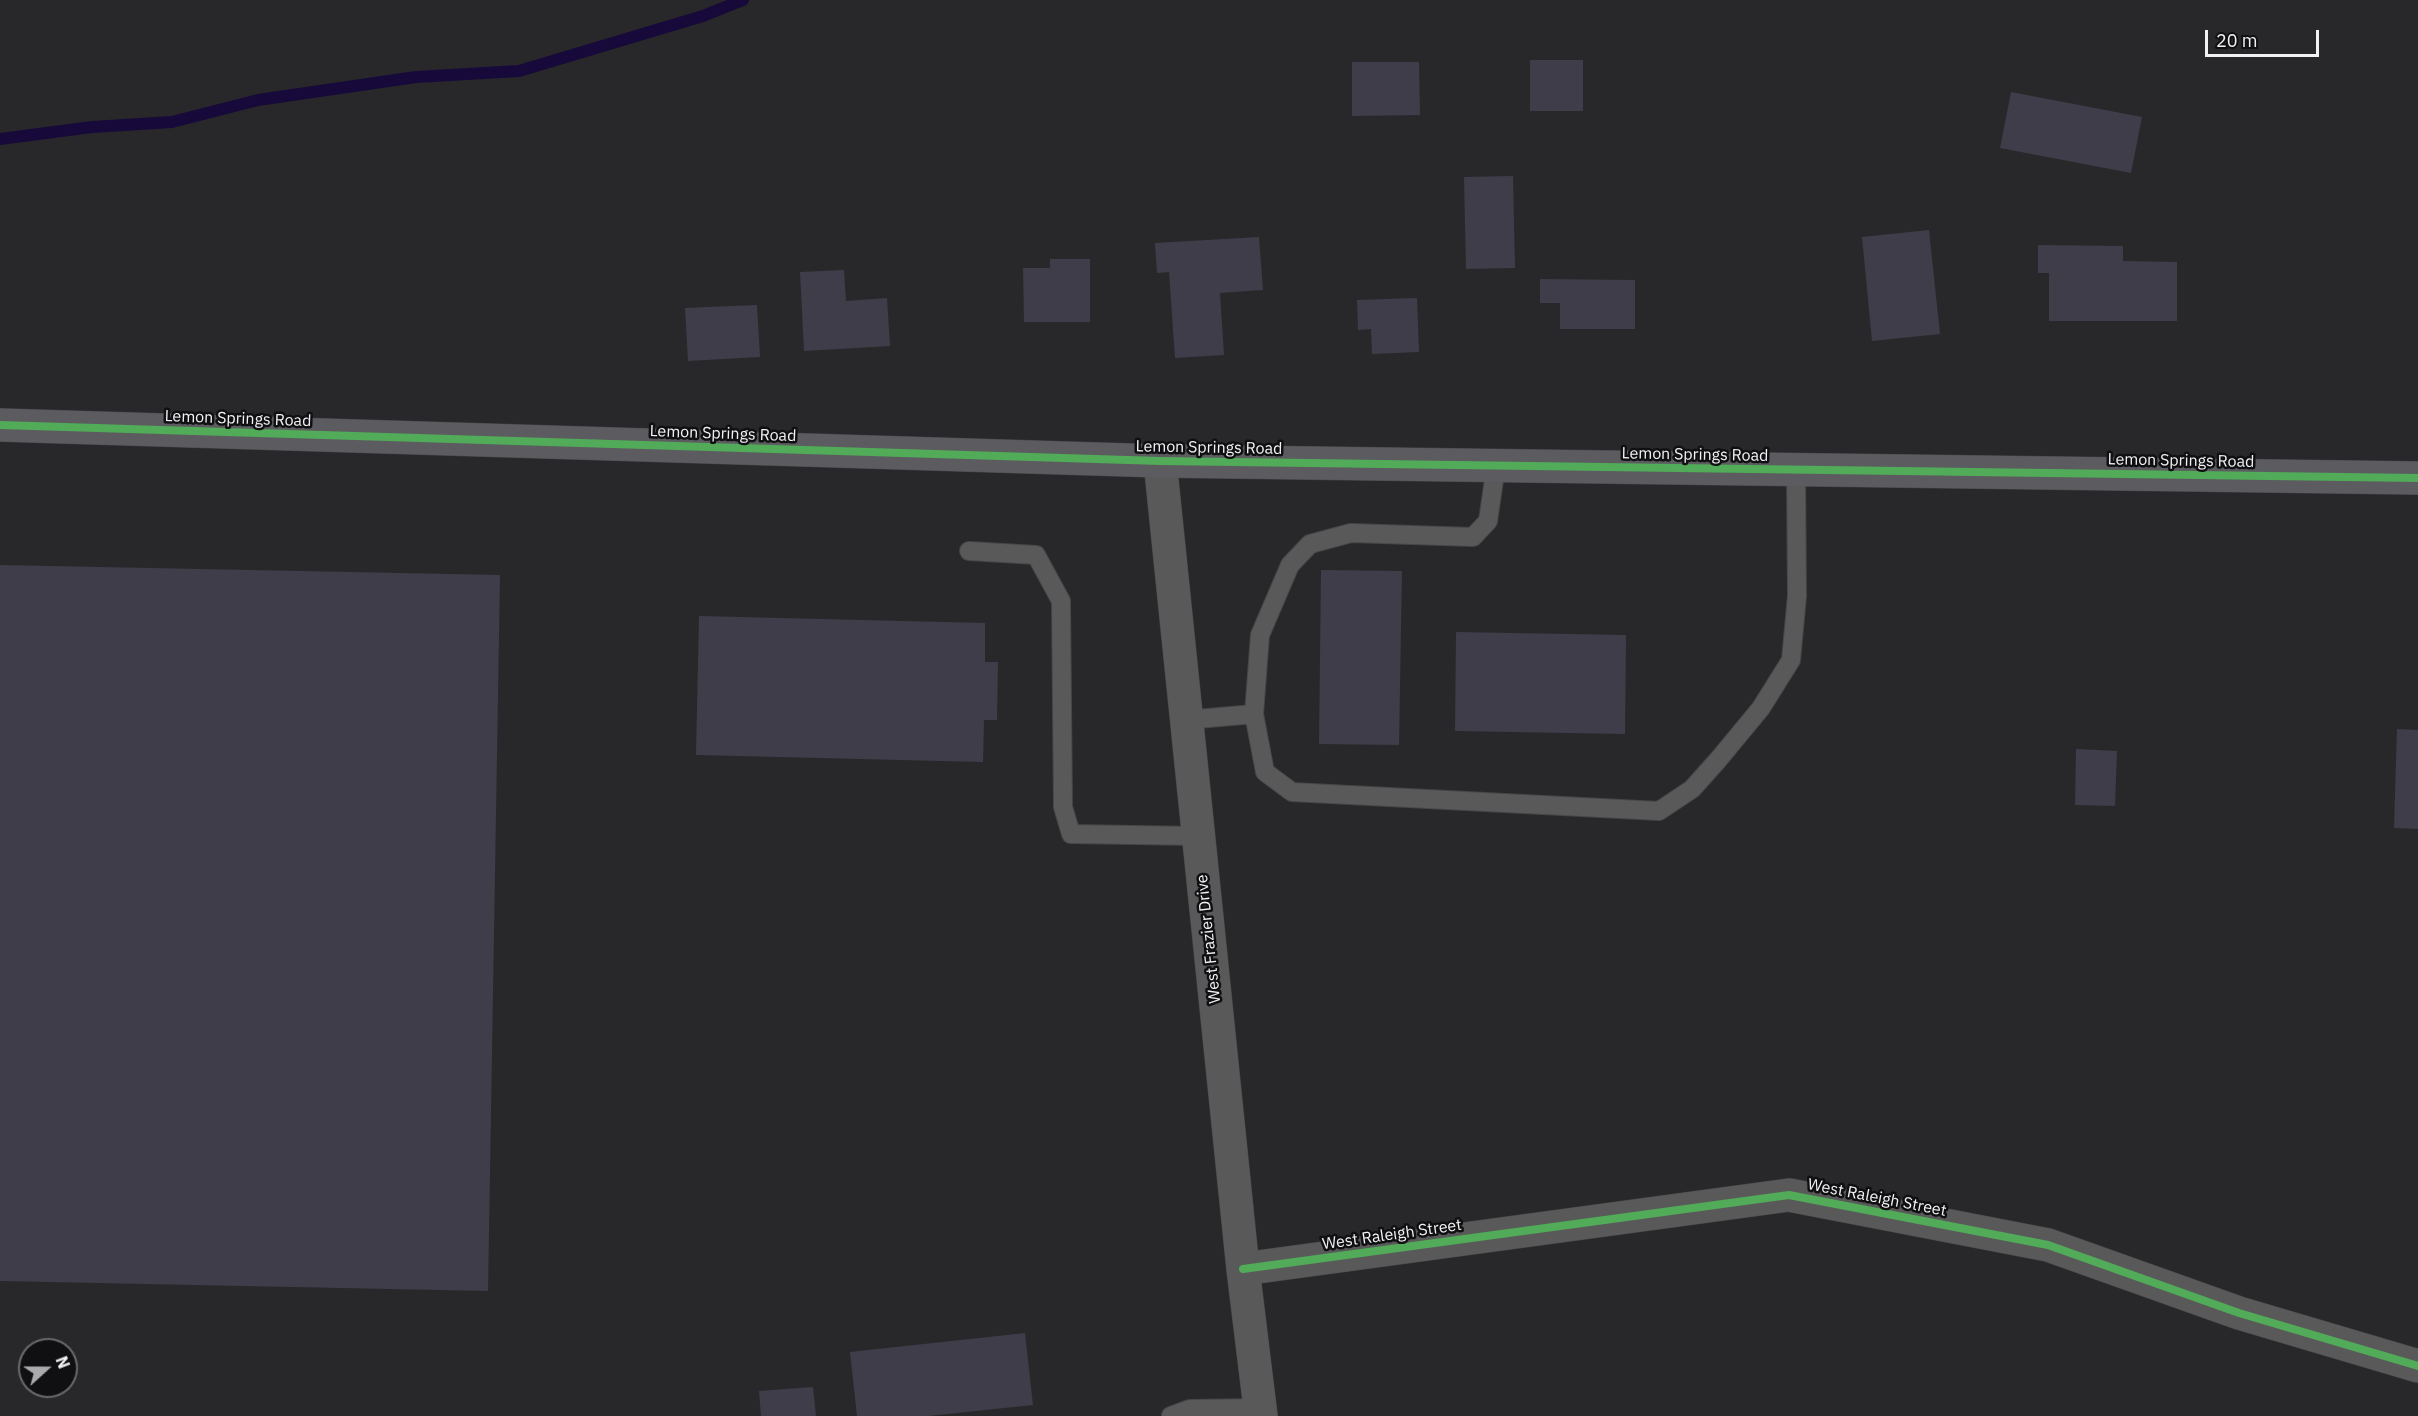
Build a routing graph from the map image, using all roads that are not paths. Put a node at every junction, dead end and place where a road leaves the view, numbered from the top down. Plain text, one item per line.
1 (0, 425) edge
2 (1160, 461) junction
3 (1496, 466) junction
4 (1796, 470) junction
5 (2418, 478) edge
6 (969, 551) dead end
7 (1254, 714) junction
8 (1186, 720) junction
9 (1198, 836) junction
10 (1243, 1269) junction
11 (2418, 1366) edge
12 (1260, 1412) edge
13 (1171, 1416) edge

1 - 2 street, Lemon Springs Road
2 - 3 street, Lemon Springs Road
2 - 8 street, West Frazier Drive
3 - 4 street, Lemon Springs Road
3 - 7 lane
4 - 5 street, Lemon Springs Road
4 - 7 lane
6 - 9 lane
7 - 8 lane
8 - 9 street, West Frazier Drive
9 - 10 street, West Frazier Drive
10 - 11 street, West Raleigh Street
10 - 12 street, West Frazier Drive
12 - 13 lane

